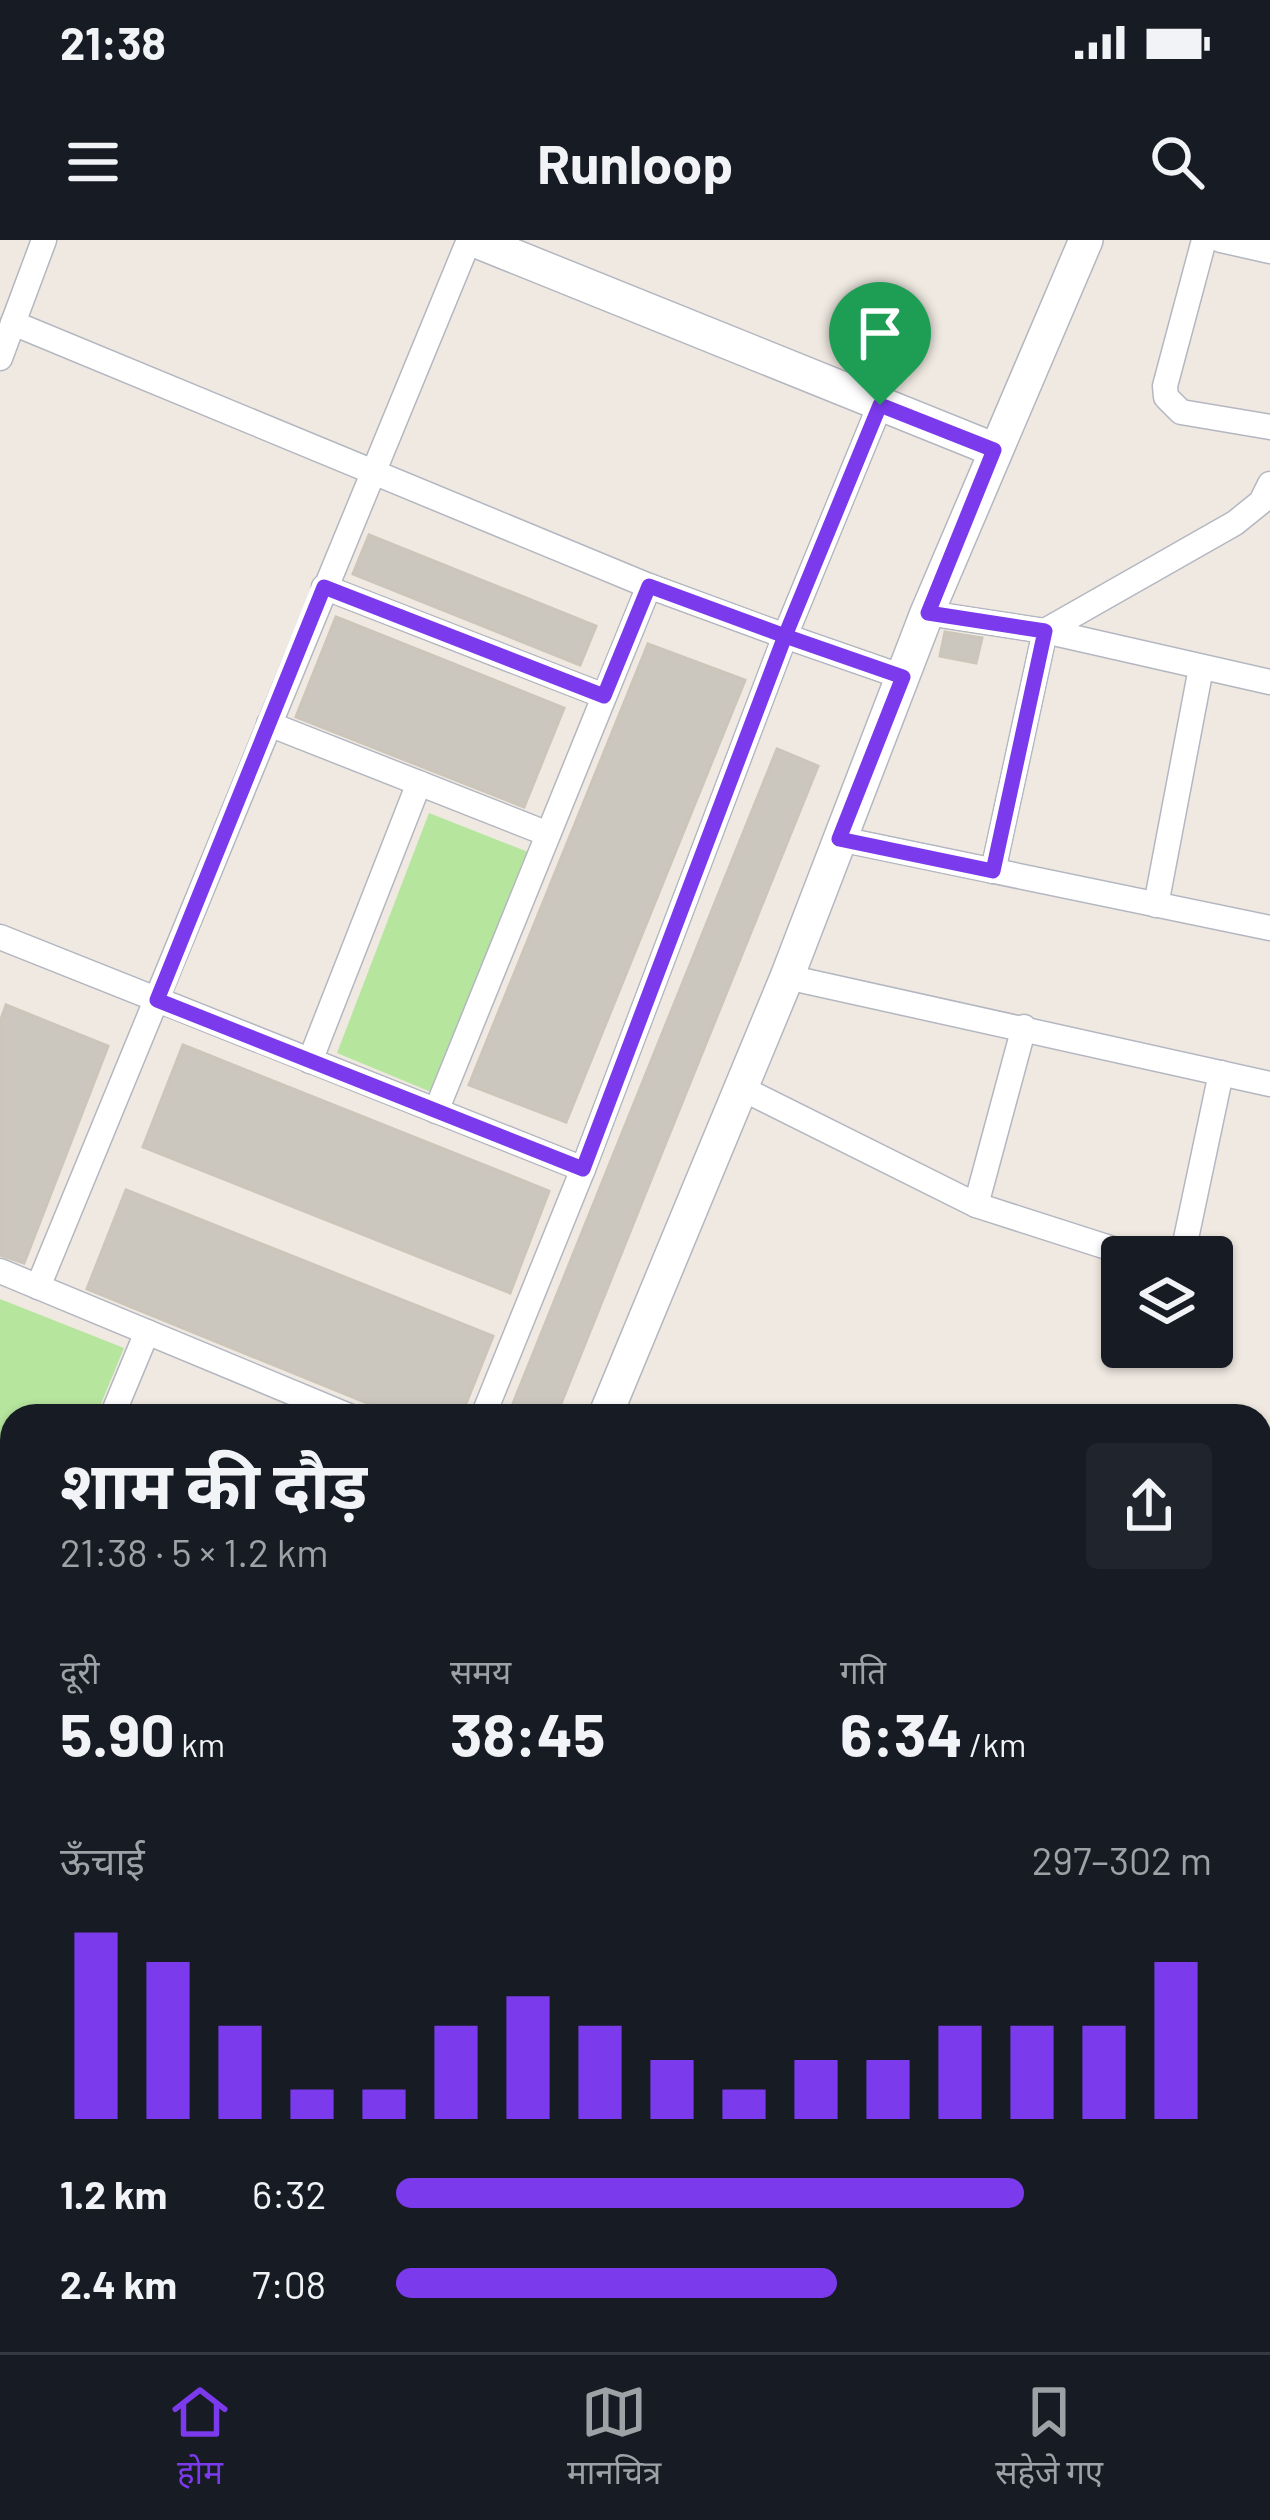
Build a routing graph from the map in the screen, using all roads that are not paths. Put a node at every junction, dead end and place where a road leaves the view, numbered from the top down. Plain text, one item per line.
1 (44, 240) edge
2 (471, 240) edge
3 (1086, 240) edge
4 (1204, 240) edge
5 (1221, 240) edge
6 (1270, 250) edge
7 (13, 323) junction
8 (0, 358) edge
9 (880, 405) junction
10 (1270, 427) edge
11 (994, 450) junction
12 (371, 471) junction
13 (1270, 484) edge
14 (1235, 524) junction
15 (1270, 530) edge
16 (649, 586) junction
17 (324, 587) junction
18 (928, 613) junction
19 (1045, 631) junction
20 (785, 636) junction
21 (1201, 668) junction
22 (903, 677) junction
23 (1270, 682) edge
24 (604, 696) junction
25 (269, 724) junction
26 (419, 783) junction
27 (548, 834) junction
28 (839, 839) junction
29 (993, 871) junction
30 (1156, 905) junction
31 (1270, 928) edge
32 (3, 946) edge
33 (787, 977) junction
34 (157, 1000) junction
35 (1024, 1027) junction
36 (310, 1060) junction
37 (1221, 1073) junction
38 (1270, 1084) edge
39 (741, 1088) junction
40 (436, 1111) junction
41 (583, 1169) junction
42 (976, 1205) junction
43 (1187, 1236) edge
44 (1101, 1245) edge
45 (0, 1271) edge
46 (38, 1287) junction
47 (147, 1332) junction
48 (117, 1404) edge
49 (303, 1404) edge
50 (488, 1404) edge
51 (610, 1404) edge

1 - 7 street
2 - 9 street
2 - 12 street
3 - 11 street
4 - 10 street
5 - 6 street
7 - 8 street
7 - 12 street
9 - 11 street
9 - 20 street
11 - 18 street
12 - 16 street
12 - 17 street
13 - 14 street
14 - 15 street
14 - 19 street
16 - 20 street
16 - 24 street
17 - 24 street
17 - 25 street
18 - 19 street
18 - 22 street
19 - 21 street
19 - 29 street
20 - 22 street
20 - 41 street
21 - 23 street
21 - 30 street
22 - 28 street
24 - 27 street
25 - 26 street
25 - 34 street
26 - 27 street
26 - 36 street
27 - 40 street
28 - 29 street
28 - 33 street
29 - 30 street
30 - 31 street
32 - 34 street
33 - 35 street
33 - 39 street
34 - 36 street
34 - 46 street
35 - 37 street
35 - 42 street
36 - 40 street
37 - 38 street
37 - 43 street
39 - 42 street
39 - 51 street
40 - 41 street
41 - 50 street
42 - 44 street
45 - 46 street
46 - 47 street
47 - 48 street
47 - 49 street

